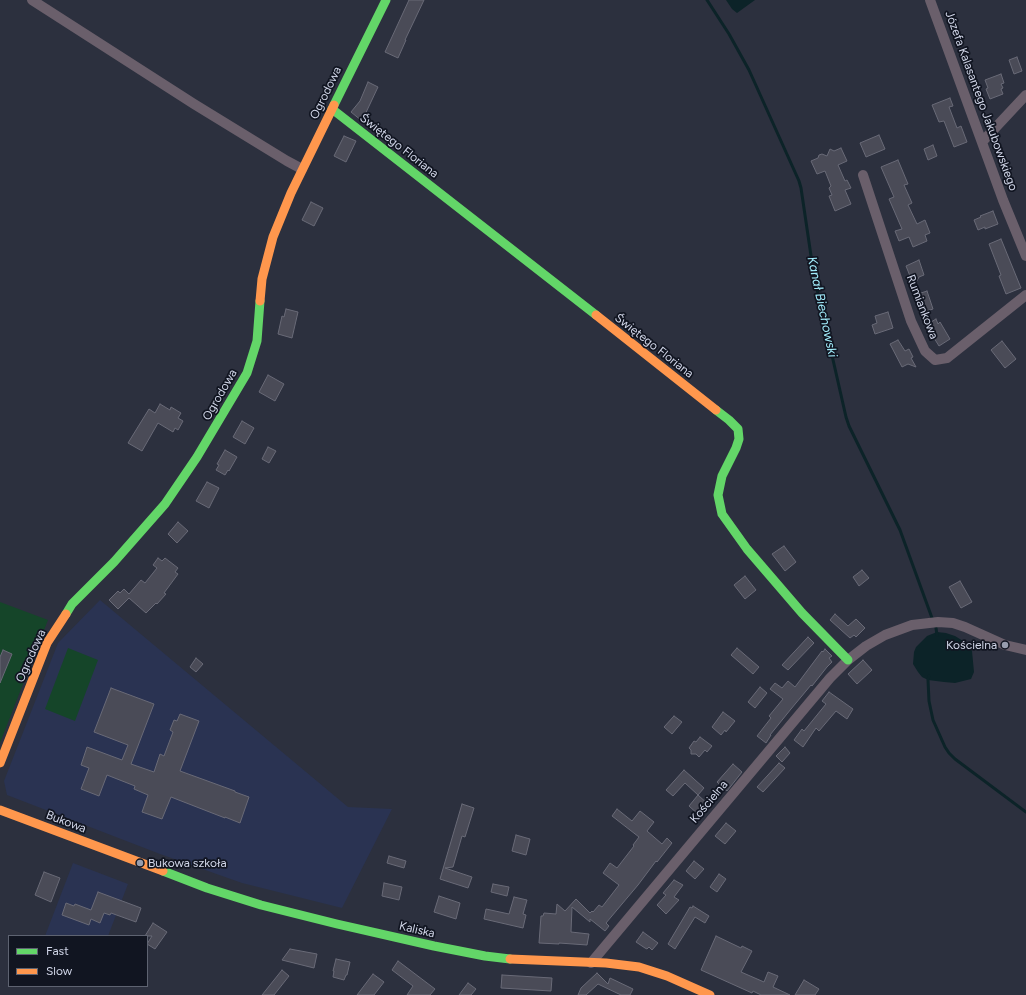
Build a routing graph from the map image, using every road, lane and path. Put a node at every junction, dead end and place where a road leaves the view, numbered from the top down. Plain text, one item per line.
1 (32, 0) edge
2 (386, 0) edge
3 (930, 0) edge
4 (1026, 95) edge
5 (332, 109) junction
6 (982, 142) junction
7 (302, 169) junction
8 (863, 175) dead end
9 (1026, 256) edge
10 (1026, 295) edge
11 (1026, 650) edge
12 (848, 660) junction
13 (0, 763) edge
14 (0, 810) edge
15 (122, 857) joint
16 (591, 963) junction
17 (710, 995) edge

1 - 7 street
2 - 5 street, Ogrodowa
3 - 6 street, Józefa Kalasantego Jakubowskiego
4 - 6 street
5 - 7 street, Ogrodowa
5 - 12 street, Świętego Floriana
6 - 9 street, Józefa Kalasantego Jakubowskiego
7 - 13 street, Ogrodowa
8 - 10 street, Rumiankowa
11 - 12 street, Kościelna
12 - 16 street, Kościelna
14 - 15 street, Bukowa
15 - 16 street, Kaliska
16 - 17 street, Kaliska

